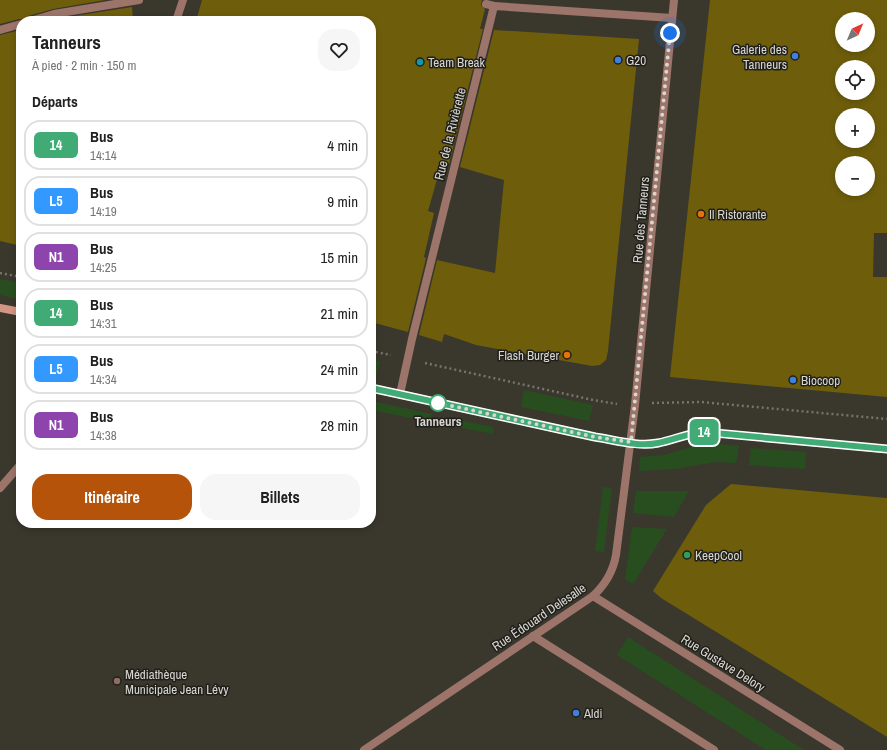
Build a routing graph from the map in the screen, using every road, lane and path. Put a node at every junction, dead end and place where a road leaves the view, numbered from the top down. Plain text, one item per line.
1 (139, 0) edge
2 (183, 0) edge
3 (674, 0) edge
4 (486, 4) dead end
5 (494, 6) junction
6 (47, 16) edge
7 (178, 16) edge
8 (672, 18) junction
9 (16, 25) edge
10 (0, 30) edge
11 (0, 273) edge
12 (16, 276) edge
13 (0, 308) edge
14 (16, 311) edge
15 (376, 352) edge
16 (408, 359) junction
17 (376, 389) edge
18 (400, 394) junction
19 (635, 405) junction
20 (887, 419) edge
21 (631, 442) junction
22 (887, 449) edge
23 (16, 470) edge
24 (0, 488) edge
25 (593, 596) junction
26 (533, 636) junction
27 (364, 750) edge
28 (714, 750) edge
29 (840, 750) edge

1 - 6 street
2 - 7 street
3 - 8 street, Rue des Tanneurs
4 - 5 street
5 - 8 street
5 - 16 street, Rue de la Rivièrette
8 - 19 street, Rue des Tanneurs
9 - 10 street
11 - 12 path
13 - 14 street
15 - 16 path
16 - 18 street, Rue de la Rivièrette
16 - 19 path
17 - 18 street
18 - 21 street
19 - 20 path
19 - 21 street, Rue des Tanneurs
21 - 22 street
21 - 25 street, Rue Édouard Delesalle
23 - 24 street
25 - 26 street, Rue Édouard Delesalle
25 - 29 street, Rue Gustave Delory
26 - 27 street, Rue Édouard Delesalle
26 - 28 street

